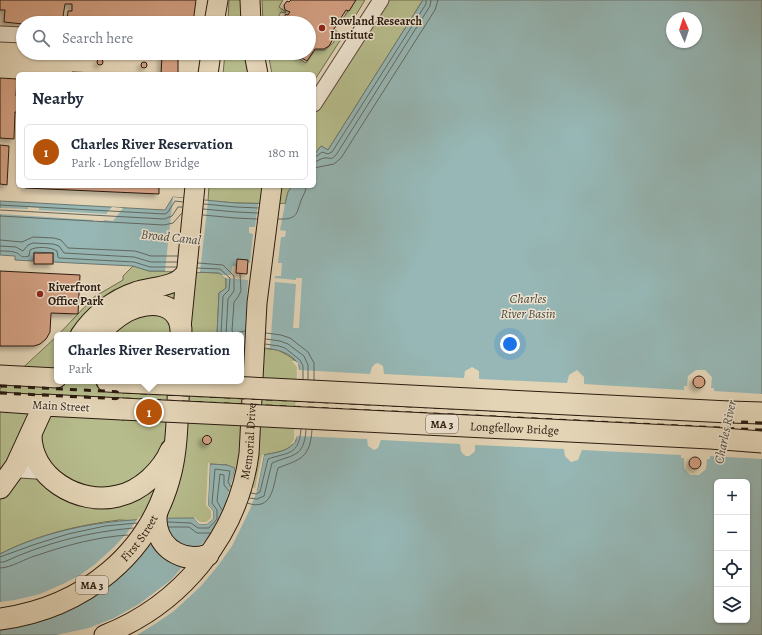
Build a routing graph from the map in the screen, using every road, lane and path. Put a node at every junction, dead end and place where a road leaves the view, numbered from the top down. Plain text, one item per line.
1 (209, 0) edge
2 (218, 0) edge
3 (250, 0) edge
4 (381, 0) edge
5 (208, 16) edge
6 (215, 16) edge
7 (251, 16) edge
8 (0, 34) edge
9 (16, 35) edge
10 (255, 60) edge
11 (258, 72) edge
12 (316, 101) edge
13 (272, 188) edge
14 (194, 193) edge
15 (186, 272) junction
16 (82, 332) edge
17 (101, 332) edge
18 (181, 332) edge
19 (54, 370) edge
20 (0, 375) edge
21 (32, 376) junction
22 (54, 378) edge
23 (166, 384) edge
24 (179, 384) edge
25 (0, 402) edge
26 (44, 405) junction
27 (122, 409) joint
28 (762, 413) edge
29 (31, 434) junction
30 (176, 434) junction
31 (762, 442) edge
32 (50, 478) junction
33 (4, 479) edge
34 (157, 512) junction
35 (208, 555) junction
36 (0, 619) edge
37 (104, 635) edge

1 - 5 street
2 - 6 main road
3 - 7 main road
4 - 12 street
8 - 9 street
10 - 11 main road
13 - 35 main road, Memorial Drive
14 - 15 main road
15 - 16 main road
15 - 18 main road
17 - 18 highway
19 - 21 main road
20 - 21 main road
21 - 22 main road
23 - 28 highway, MA 3, bridge
24 - 30 highway, First Street / MA 3
25 - 26 main road, Main Street
26 - 27 highway, Main Street / MA 3
26 - 29 highway
27 - 31 highway, Longfellow Bridge / MA 3, bridge
29 - 32 highway
29 - 33 highway
30 - 32 highway
30 - 34 highway, First Street / MA 3
32 - 33 highway
34 - 35 highway
34 - 36 highway, First Street / MA 3
35 - 37 main road, Memorial Drive

